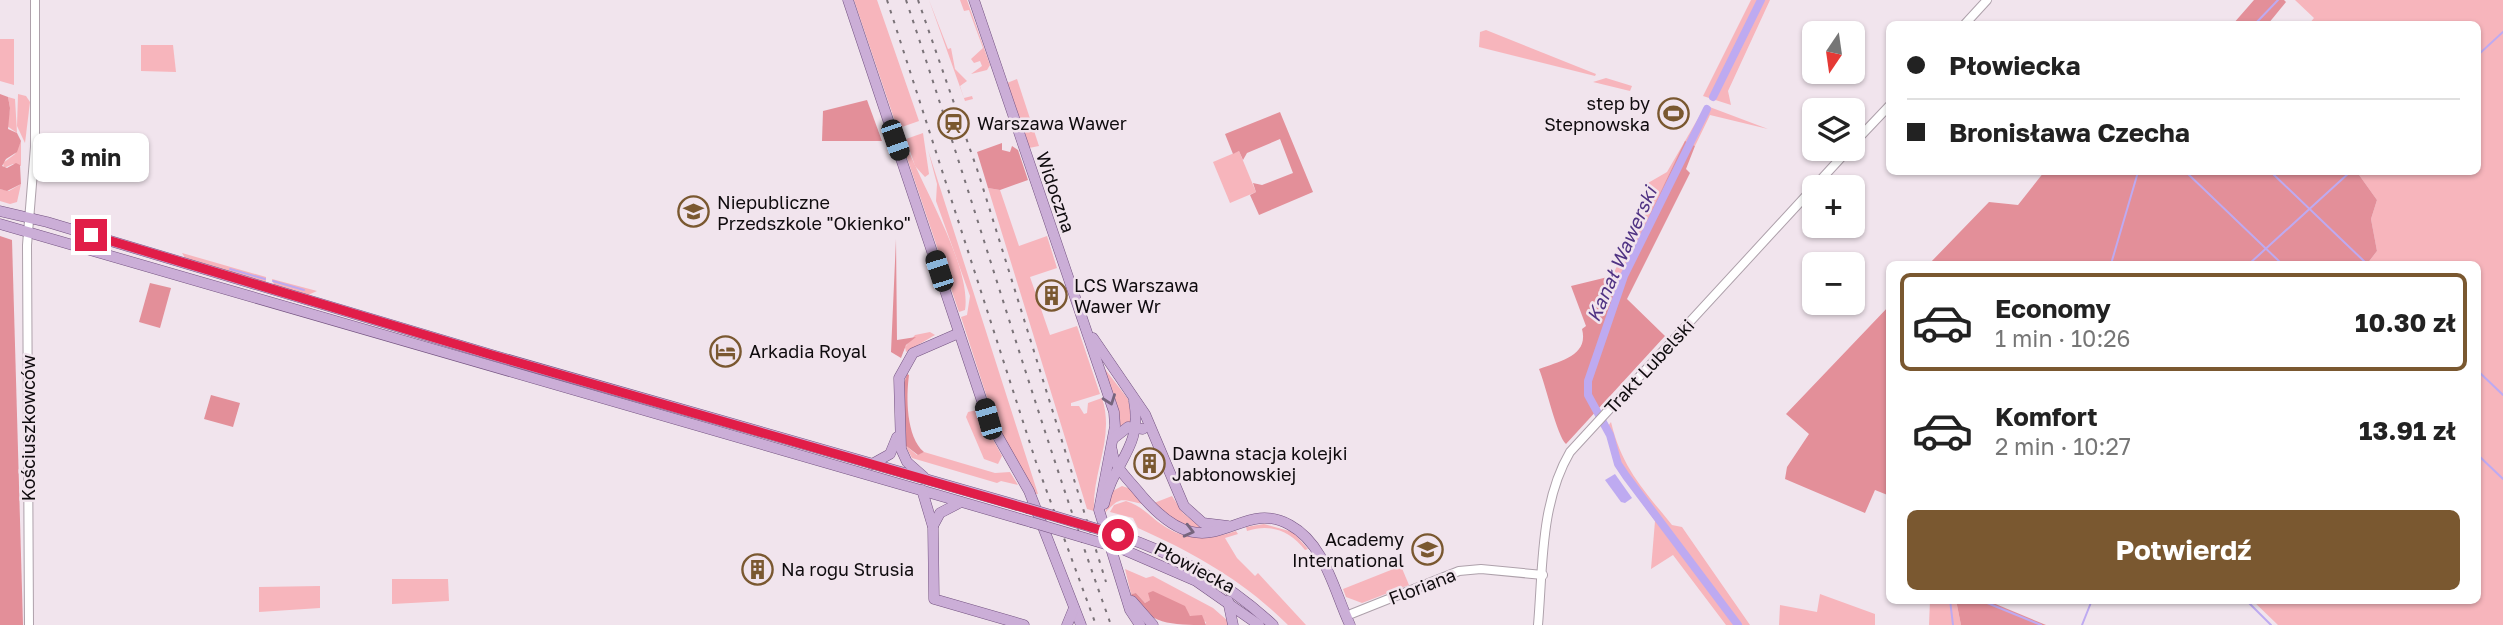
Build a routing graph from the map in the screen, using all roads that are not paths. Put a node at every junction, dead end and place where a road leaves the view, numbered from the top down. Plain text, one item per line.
1 (35, 0) edge
2 (848, 0) edge
3 (974, 0) edge
4 (1987, 0) edge
5 (1968, 21) edge
6 (1886, 109) edge
7 (1865, 131) edge
8 (1838, 161) edge
9 (0, 211) edge
10 (30, 218) junction
11 (0, 224) edge
12 (28, 232) junction
13 (1081, 315) junction
14 (958, 332) junction
15 (1133, 396) junction
16 (1137, 427) junction
17 (899, 430) junction
18 (1112, 443) junction
19 (1158, 448) junction
20 (872, 464) junction
21 (1119, 468) junction
22 (928, 480) junction
23 (1132, 484) junction
24 (922, 490) junction
25 (1108, 491) junction
26 (961, 502) junction
27 (1102, 522) junction
28 (1236, 526) junction
29 (933, 527) junction
30 (1543, 575) junction
31 (1126, 592) junction
32 (1228, 600) junction
33 (1074, 607) junction
34 (1348, 620) edge
35 (29, 625) edge
36 (1024, 625) edge
37 (1067, 625) edge
38 (1081, 625) edge
39 (1140, 625) edge
40 (1153, 625) edge
41 (1233, 625) edge
42 (1259, 625) edge
43 (1273, 625) edge
44 (1538, 625) edge

1 - 10 street, Kościuszkowców
2 - 14 main road
3 - 13 main road, Widoczna
4 - 5 street
6 - 7 street
8 - 30 street, Trakt Lubelski
9 - 10 main road, Płowiecka
10 - 12 street, Kościuszkowców
10 - 20 main road, Płowiecka
11 - 12 main road, Płowiecka
12 - 24 main road, Płowiecka
12 - 35 street, Kościuszkowców
13 - 15 main road, Widoczna
13 -> 18 main road, Widoczna
14 - 17 main road
14 - 33 main road
15 - 16 main road, Widoczna
15 - 19 main road, Widoczna
16 - 18 main road
16 - 19 main road
16 - 21 main road
17 - 20 main road
17 - 22 main road
18 - 21 main road, Widoczna
18 - 27 main road, Widoczna
19 - 28 main road, Widoczna
20 - 22 main road, Płowiecka
21 - 23 main road, Widoczna
21 - 25 main road
22 - 43 main road, Płowiecka, bridge
23 - 25 main road
23 -> 28 main road, Widoczna
24 - 26 main road, Płowiecka
24 - 29 main road
25 - 27 main road
26 - 29 main road
26 - 32 main road, Płowiecka, bridge
27 - 31 main road
28 - 34 main road, Widoczna
29 - 36 main road
30 - 34 street, Floriana
30 - 44 street, Trakt Lubelski
31 - 39 main road
31 - 40 main road
32 - 41 main road
32 - 42 main road, Płowiecka
33 - 37 main road
33 - 38 main road

